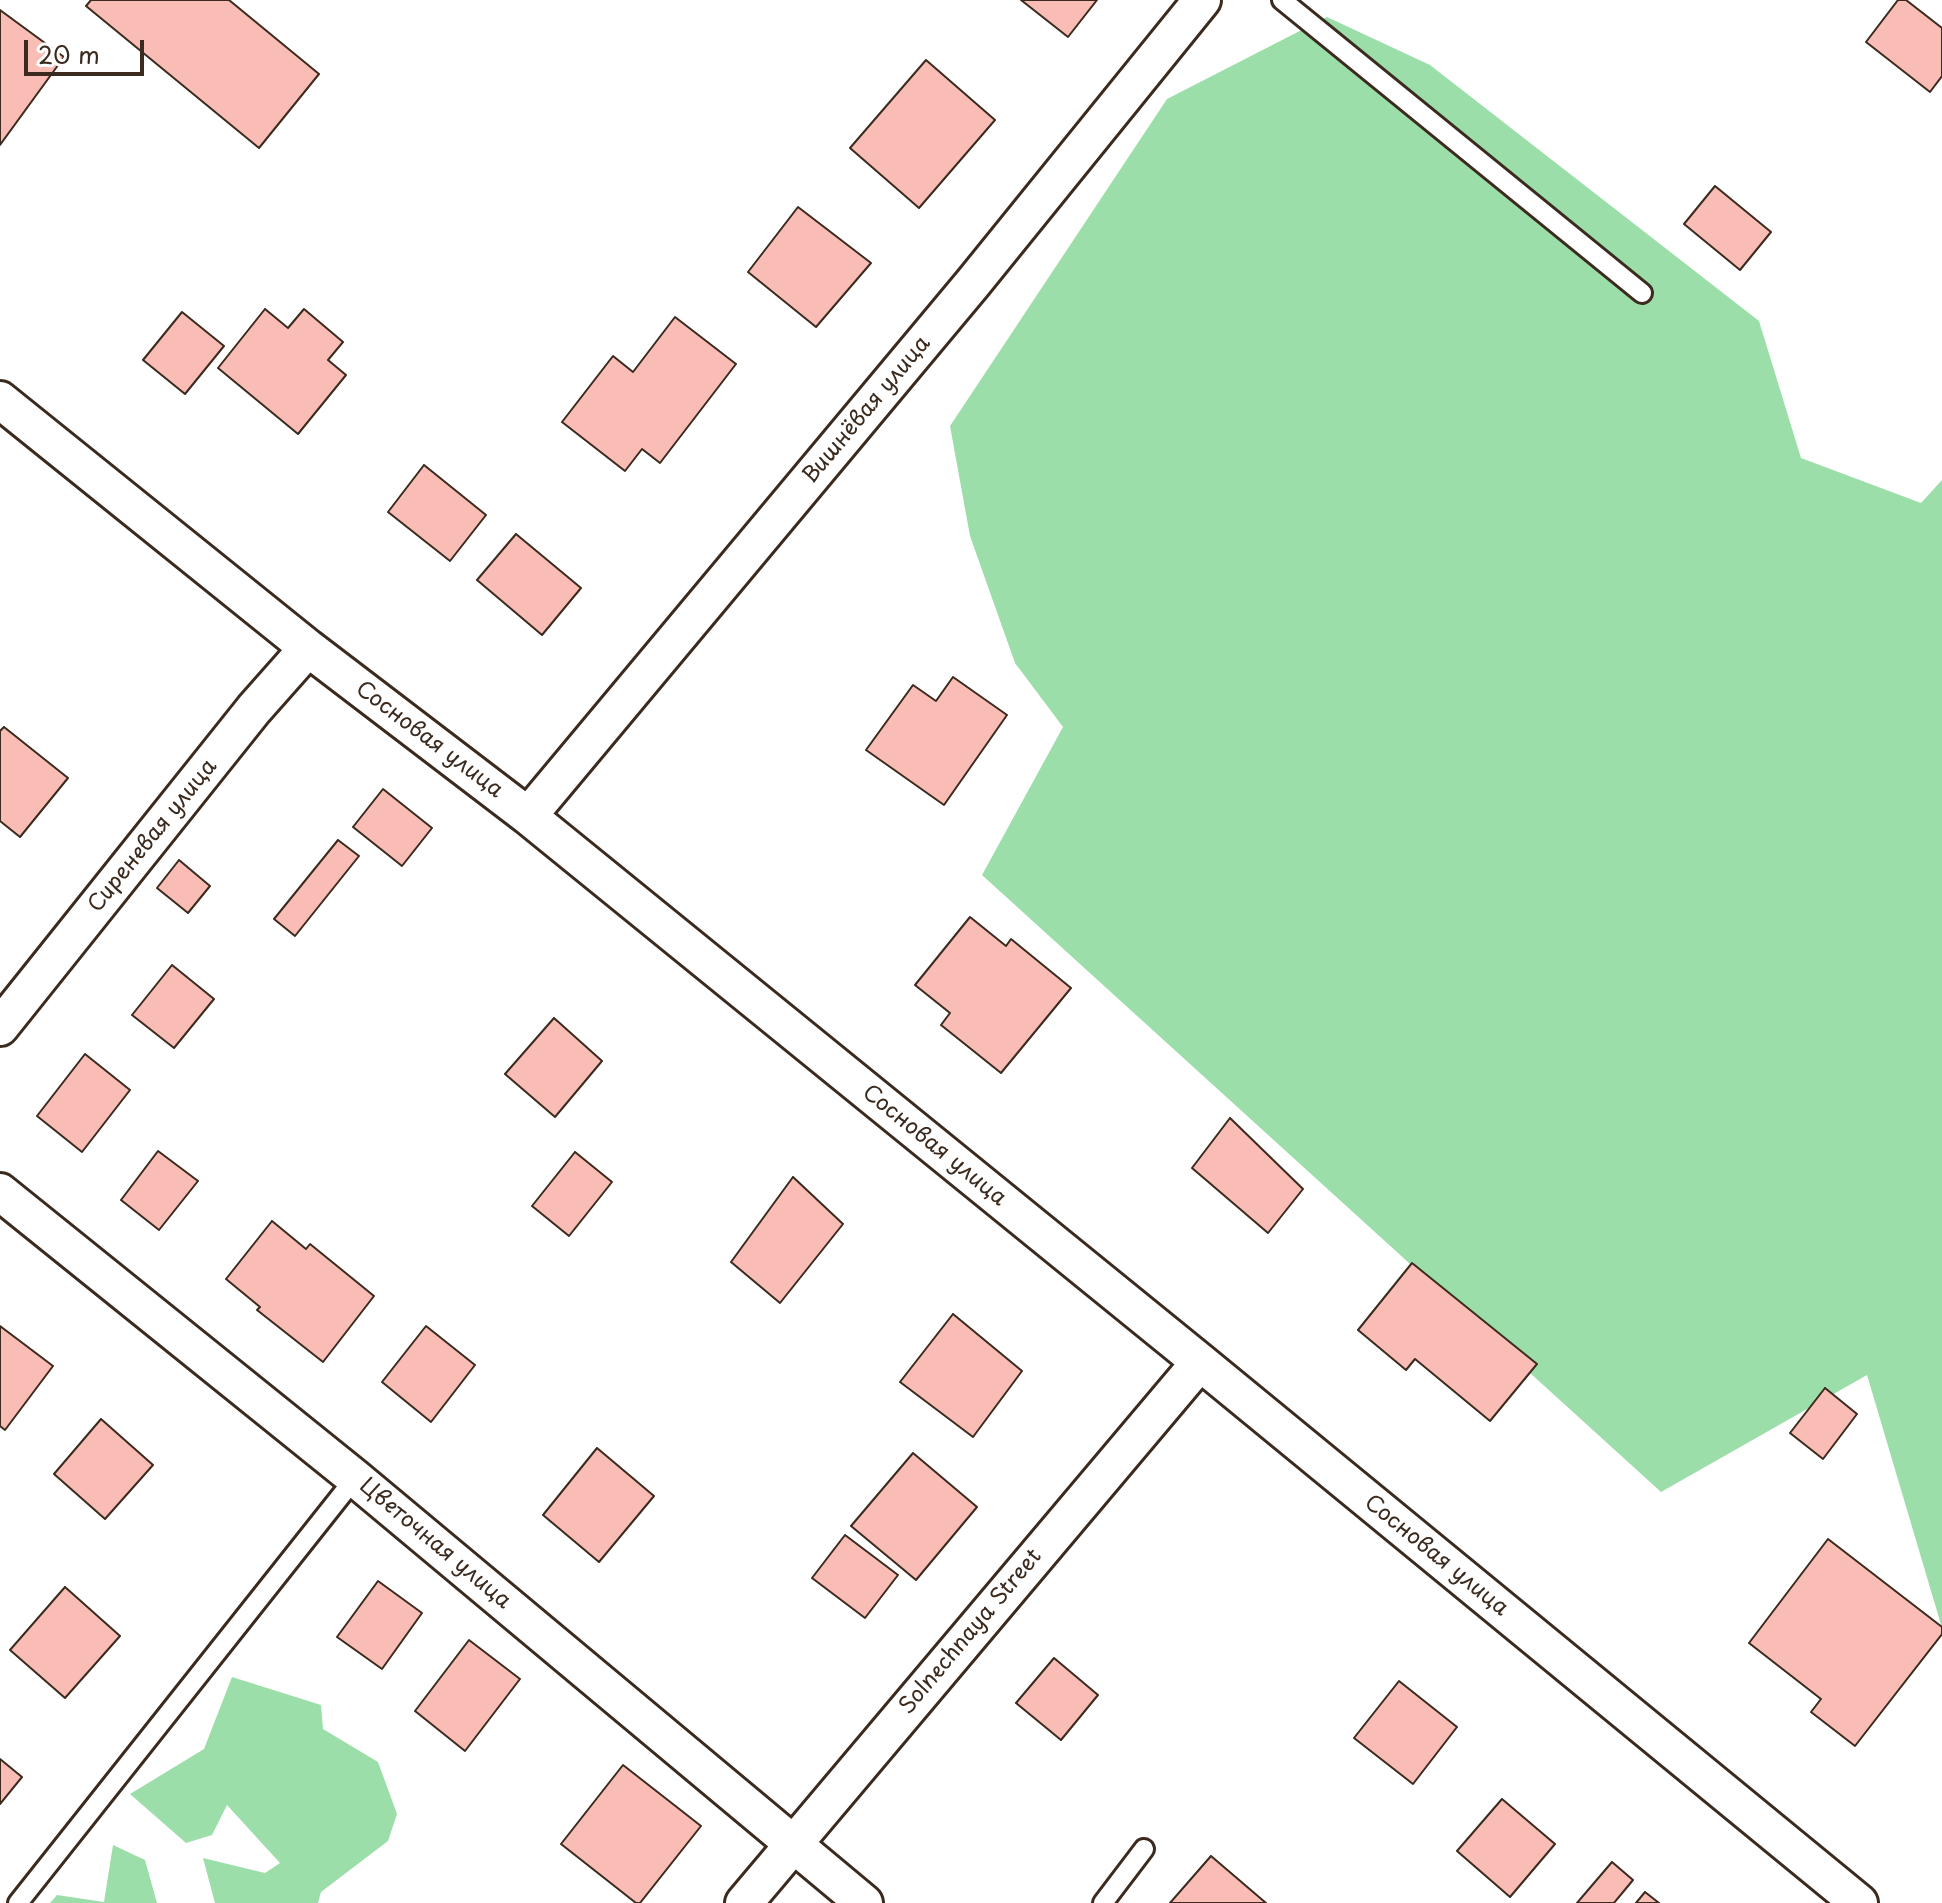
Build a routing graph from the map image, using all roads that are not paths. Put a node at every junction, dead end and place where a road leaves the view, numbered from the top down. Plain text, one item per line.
1 (1202, 0) edge
2 (1282, 0) edge
3 (1642, 293) dead end
4 (0, 400) edge
5 (308, 648) junction
6 (528, 816) junction
7 (0, 1027) edge
8 (0, 1192) edge
9 (1200, 1362) junction
10 (355, 1478) junction
11 (793, 1843) junction
12 (1144, 1849) dead end
13 (18, 1903) edge
14 (744, 1903) edge
15 (864, 1903) edge
16 (1103, 1903) edge
17 (1859, 1903) edge

1 - 6 street, Вишнёвая улица
2 - 3 lane
4 - 5 street, Сосновая улица
5 - 6 street, Сосновая улица
5 - 7 street, Сиреневая улица
6 - 9 street, Сосновая улица
8 - 10 street, Цветочная улица
9 - 11 street, Solnechnaya Street
9 - 17 street, Сосновая улица
10 - 11 street, Цветочная улица
10 - 13 lane
11 - 14 street, Solnechnaya Street
11 - 15 street, Цветочная улица
12 - 16 lane

